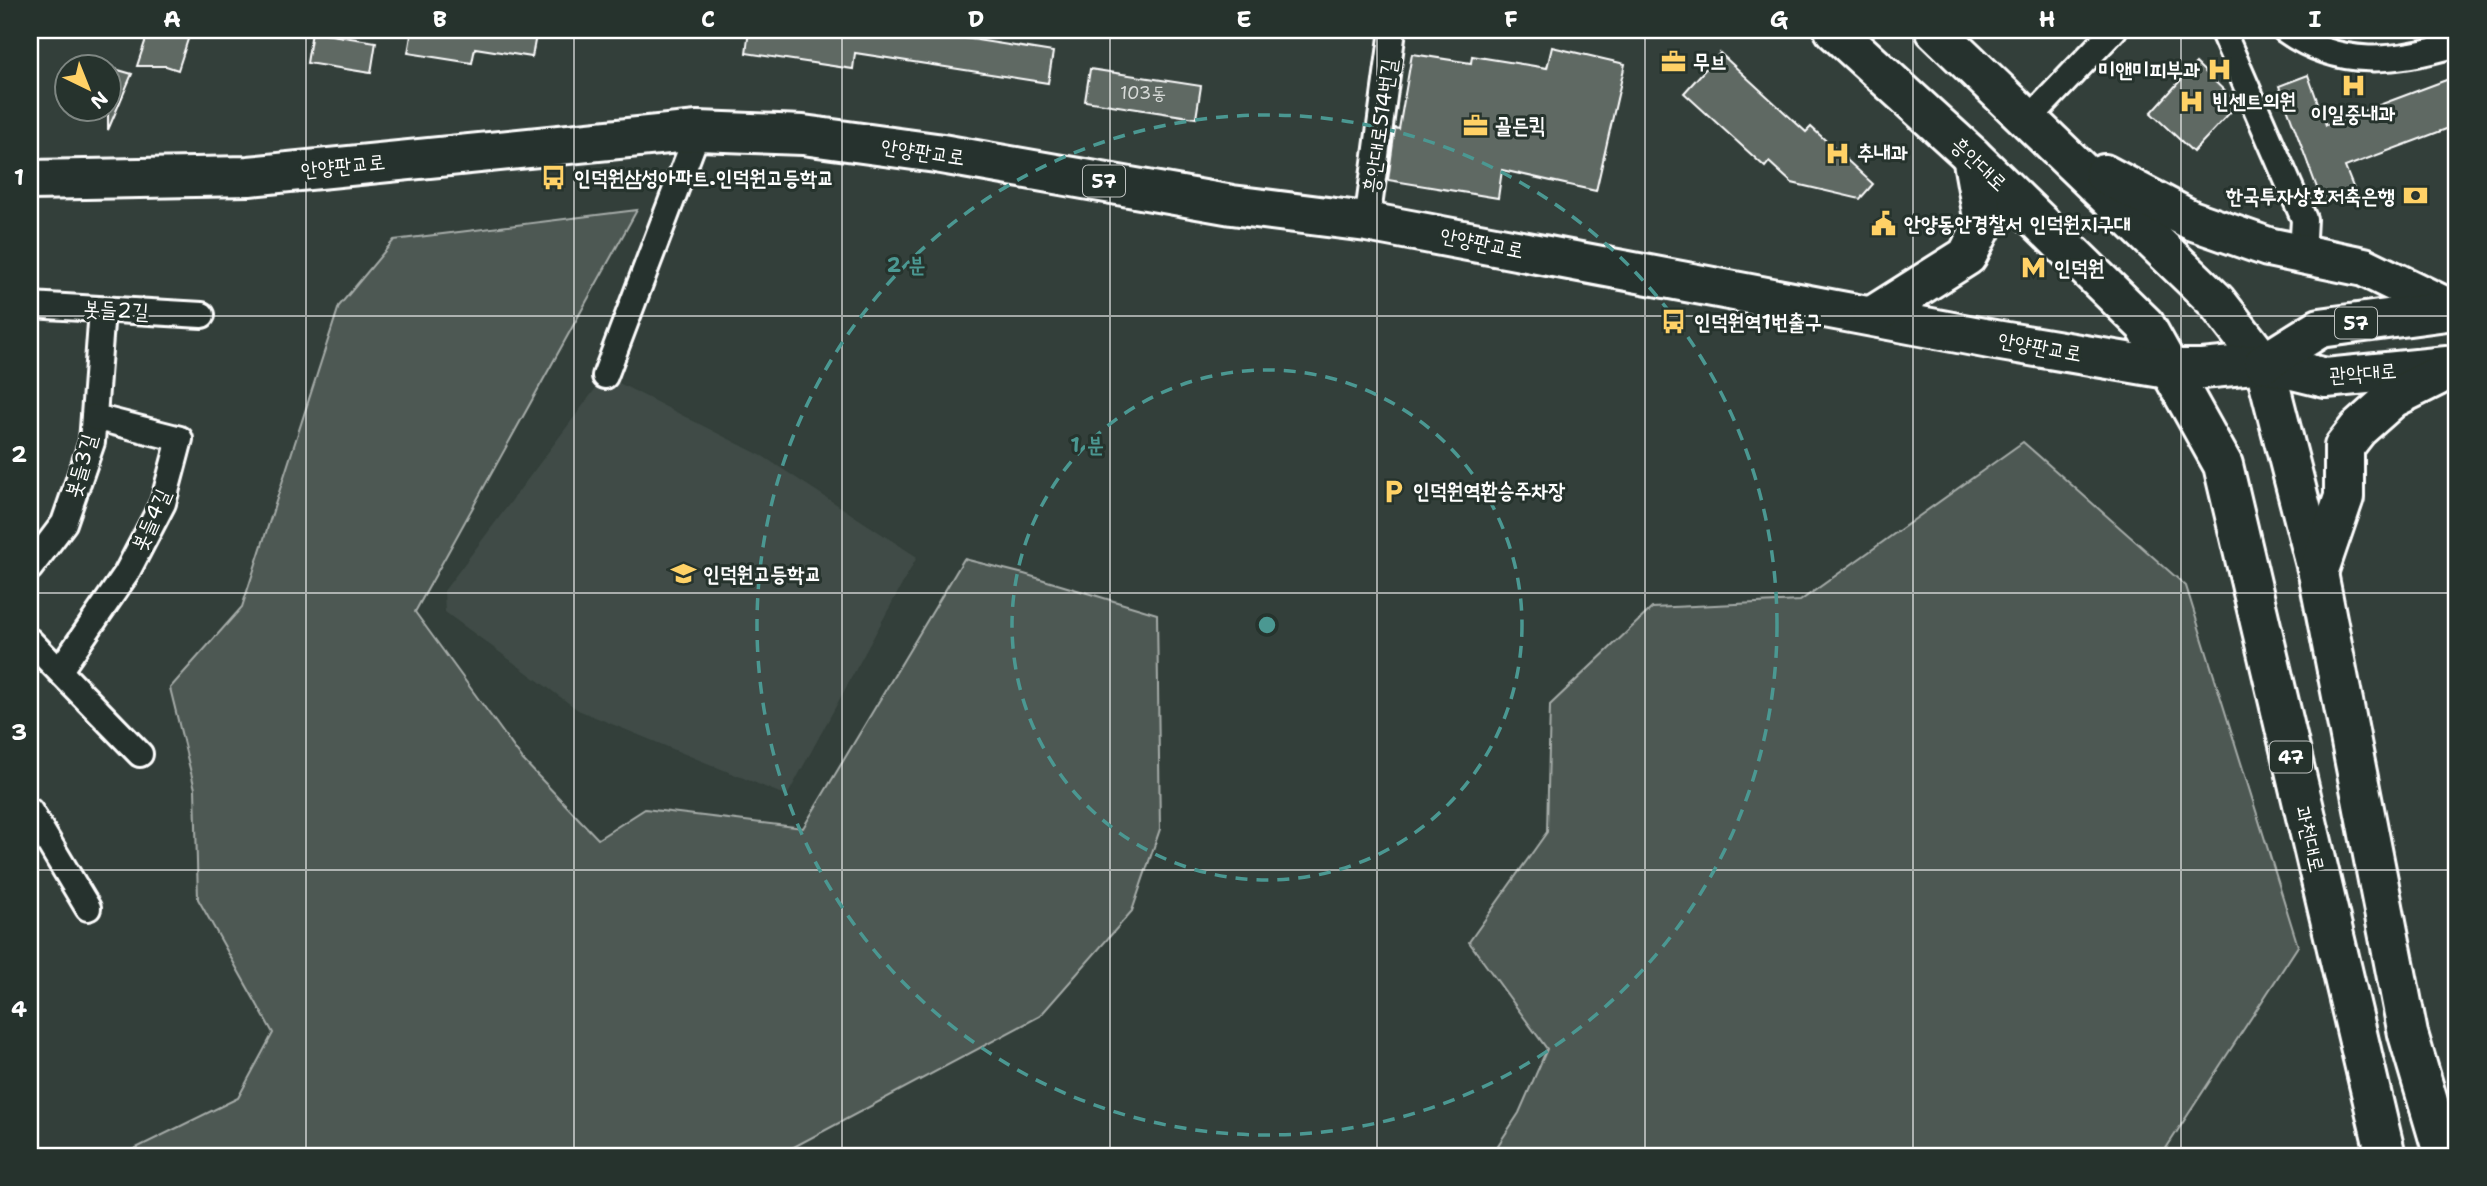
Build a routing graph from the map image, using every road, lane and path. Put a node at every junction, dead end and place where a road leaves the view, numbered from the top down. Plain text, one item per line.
1 (1393, 30) edge
2 (1834, 30) edge
3 (1936, 30) edge
4 (2114, 30) edge
5 (2221, 30) edge
6 (2286, 30) edge
7 (2457, 44) edge
8 (2029, 119) junction
9 (698, 131) junction
10 (2064, 152) junction
11 (1972, 156) junction
12 (30, 180) edge
13 (1367, 222) junction
14 (2302, 254) junction
15 (30, 306) edge
16 (102, 310) junction
17 (2455, 310) edge
18 (202, 315) dead end
19 (1872, 316) junction
20 (2264, 363) junction
21 (2457, 366) edge
22 (2168, 369) junction
23 (605, 376) dead end
24 (94, 417) junction
25 (30, 568) edge
26 (2318, 573) junction
27 (40, 658) edge
28 (140, 754) dead end
29 (30, 811) edge
30 (88, 908) dead end
31 (2386, 1156) edge
32 (2444, 1156) edge

1 - 13 street, 흥안대로514번길
2 - 11 main road, 흥안대로 / 47
3 - 8 main road
4 - 8 street
5 - 14 street
6 - 7 street
8 - 10 main road
9 - 12 main road, 안양판교로 / 57
9 - 13 main road, 안양판교로 / 57
9 - 23 street
10 - 14 main road
10 - 20 main road
11 - 19 main road
11 - 22 main road, 흥안대로 / 47
13 - 19 main road, 안양판교로 / 57
14 - 17 main road
15 - 16 street, 봇들2길
16 - 18 street, 봇들2길
16 - 24 street, 봇들3길
17 - 20 main road, 57
19 - 22 main road, 안양판교로 / 57
20 - 21 main road, 관악대로 / 57
20 - 22 main road, 안양판교로 / 57
20 - 26 main road
21 - 26 main road
22 - 31 main road, 과천대로 / 47
24 - 25 street, 봇들3길
24 - 27 street, 봇들4길
26 - 32 main road
27 - 28 street, 봇들4길
29 - 30 street

